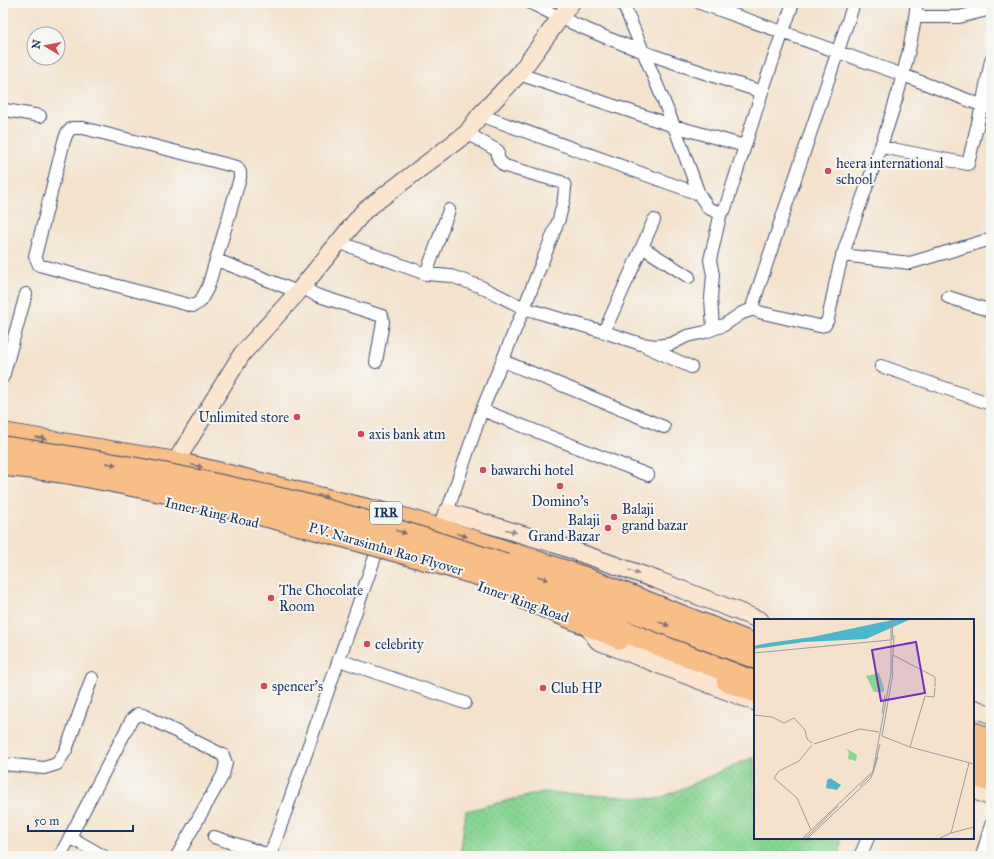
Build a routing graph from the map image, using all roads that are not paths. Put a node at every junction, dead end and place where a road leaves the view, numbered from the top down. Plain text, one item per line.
1 (532, 3) edge
2 (571, 3) edge
3 (623, 3) edge
4 (700, 3) edge
5 (794, 3) edge
6 (854, 3) edge
7 (918, 3) edge
8 (991, 9) edge
9 (916, 17) junction
10 (560, 18) junction
11 (784, 33) junction
12 (838, 52) junction
13 (644, 53) junction
14 (991, 60) edge
15 (519, 74) junction
16 (903, 75) junction
17 (762, 92) junction
18 (986, 107) edge
19 (3, 112) edge
20 (480, 115) junction
21 (40, 116) dead end
22 (674, 126) junction
23 (467, 133) junction
24 (745, 146) junction
25 (882, 147) junction
26 (699, 194) junction
27 (449, 210) dead end
28 (721, 212) junction
29 (654, 220) dead end
30 (991, 239) edge
31 (338, 242) junction
32 (642, 247) junction
33 (842, 255) junction
34 (216, 260) junction
35 (426, 274) junction
36 (688, 277) dead end
37 (300, 290) junction
38 (26, 294) dead end
39 (948, 297) dead end
40 (524, 308) junction
41 (754, 309) junction
42 (991, 311) edge
43 (713, 329) junction
44 (604, 332) junction
45 (641, 344) junction
46 (503, 361) junction
47 (376, 362) dead end
48 (881, 366) dead end
49 (691, 367) dead end
50 (3, 377) edge
51 (991, 404) edge
52 (482, 410) junction
53 (664, 427) dead end
54 (3, 432) edge
55 (3, 447) edge
56 (176, 461) junction
57 (3, 465) edge
58 (3, 474) edge
59 (648, 475) dead end
60 (166, 502) junction
61 (444, 520) junction
62 (376, 554) junction
63 (757, 619) edge
64 (587, 626) junction
65 (754, 643) edge
66 (754, 658) edge
67 (339, 660) junction
68 (92, 678) dead end
69 (754, 682) edge
70 (754, 693) edge
71 (754, 702) edge
72 (465, 703) dead end
73 (974, 708) edge
74 (991, 715) edge
75 (974, 731) edge
76 (991, 738) edge
77 (974, 743) edge
78 (991, 750) edge
79 (974, 762) edge
80 (3, 764) edge
81 (991, 769) edge
82 (974, 777) edge
83 (991, 783) edge
84 (974, 790) edge
85 (991, 797) edge
86 (991, 825) edge
87 (70, 837) junction
88 (214, 837) dead end
89 (868, 839) edge
90 (60, 856) edge
91 (103, 856) edge
92 (177, 856) edge
93 (271, 856) edge
94 (860, 856) edge
95 (982, 856) edge

1 - 10 street
2 - 10 street
3 - 13 street
4 - 11 street
5 - 11 street
6 - 12 street
7 - 9 street
8 - 9 street
9 - 16 street
10 - 13 street
10 - 15 street
11 - 12 street
11 - 17 street
12 - 16 street
12 - 41 street
13 - 17 street
13 - 22 street
14 - 18 street
15 - 20 street
15 - 22 street
16 - 18 street
16 - 25 street
17 - 24 street
18 - 25 street
19 - 21 street
20 - 23 street
20 - 26 street
22 - 24 street
22 - 26 street
23 - 31 street
23 - 40 street
24 - 28 street
25 - 33 street
26 - 28 street
27 - 35 street
28 - 43 street
29 - 32 street
30 - 33 street
31 - 35 street
31 - 37 street
32 - 36 street
32 - 44 street
33 - 41 street
34 - 34 street
34 - 37 street
35 - 40 street
37 - 47 street
37 - 56 street
38 - 50 street
39 - 42 street
40 - 44 street
40 - 46 street
41 - 43 street
43 - 45 street
44 - 45 street
45 - 49 street
46 - 52 street
46 - 53 street
48 - 51 street
52 - 59 street
52 - 61 street
54 -> 56 main road, IRR
55 -> 66 highway, P.V. Narasimha Rao Flyover, bridge
56 - 60 street
56 -> 61 main road, IRR
57 - 69 highway, P.V. Narasimha Rao Flyover, bridge
58 - 60 main road, Inner Ring Road
60 - 62 main road, Inner Ring Road
61 -> 63 street
61 -> 65 main road, IRR
62 - 64 main road, Inner Ring Road
62 - 67 street
64 - 70 main road, Inner Ring Road
64 - 71 street
67 - 72 street
67 - 93 street
68 - 80 street
73 - 74 street
75 - 76 main road
77 - 78 highway
79 - 81 highway
82 - 83 main road
84 - 85 street
86 - 95 street
87 - 90 street
87 - 91 street
87 - 92 street
88 - 93 street
89 - 94 street

